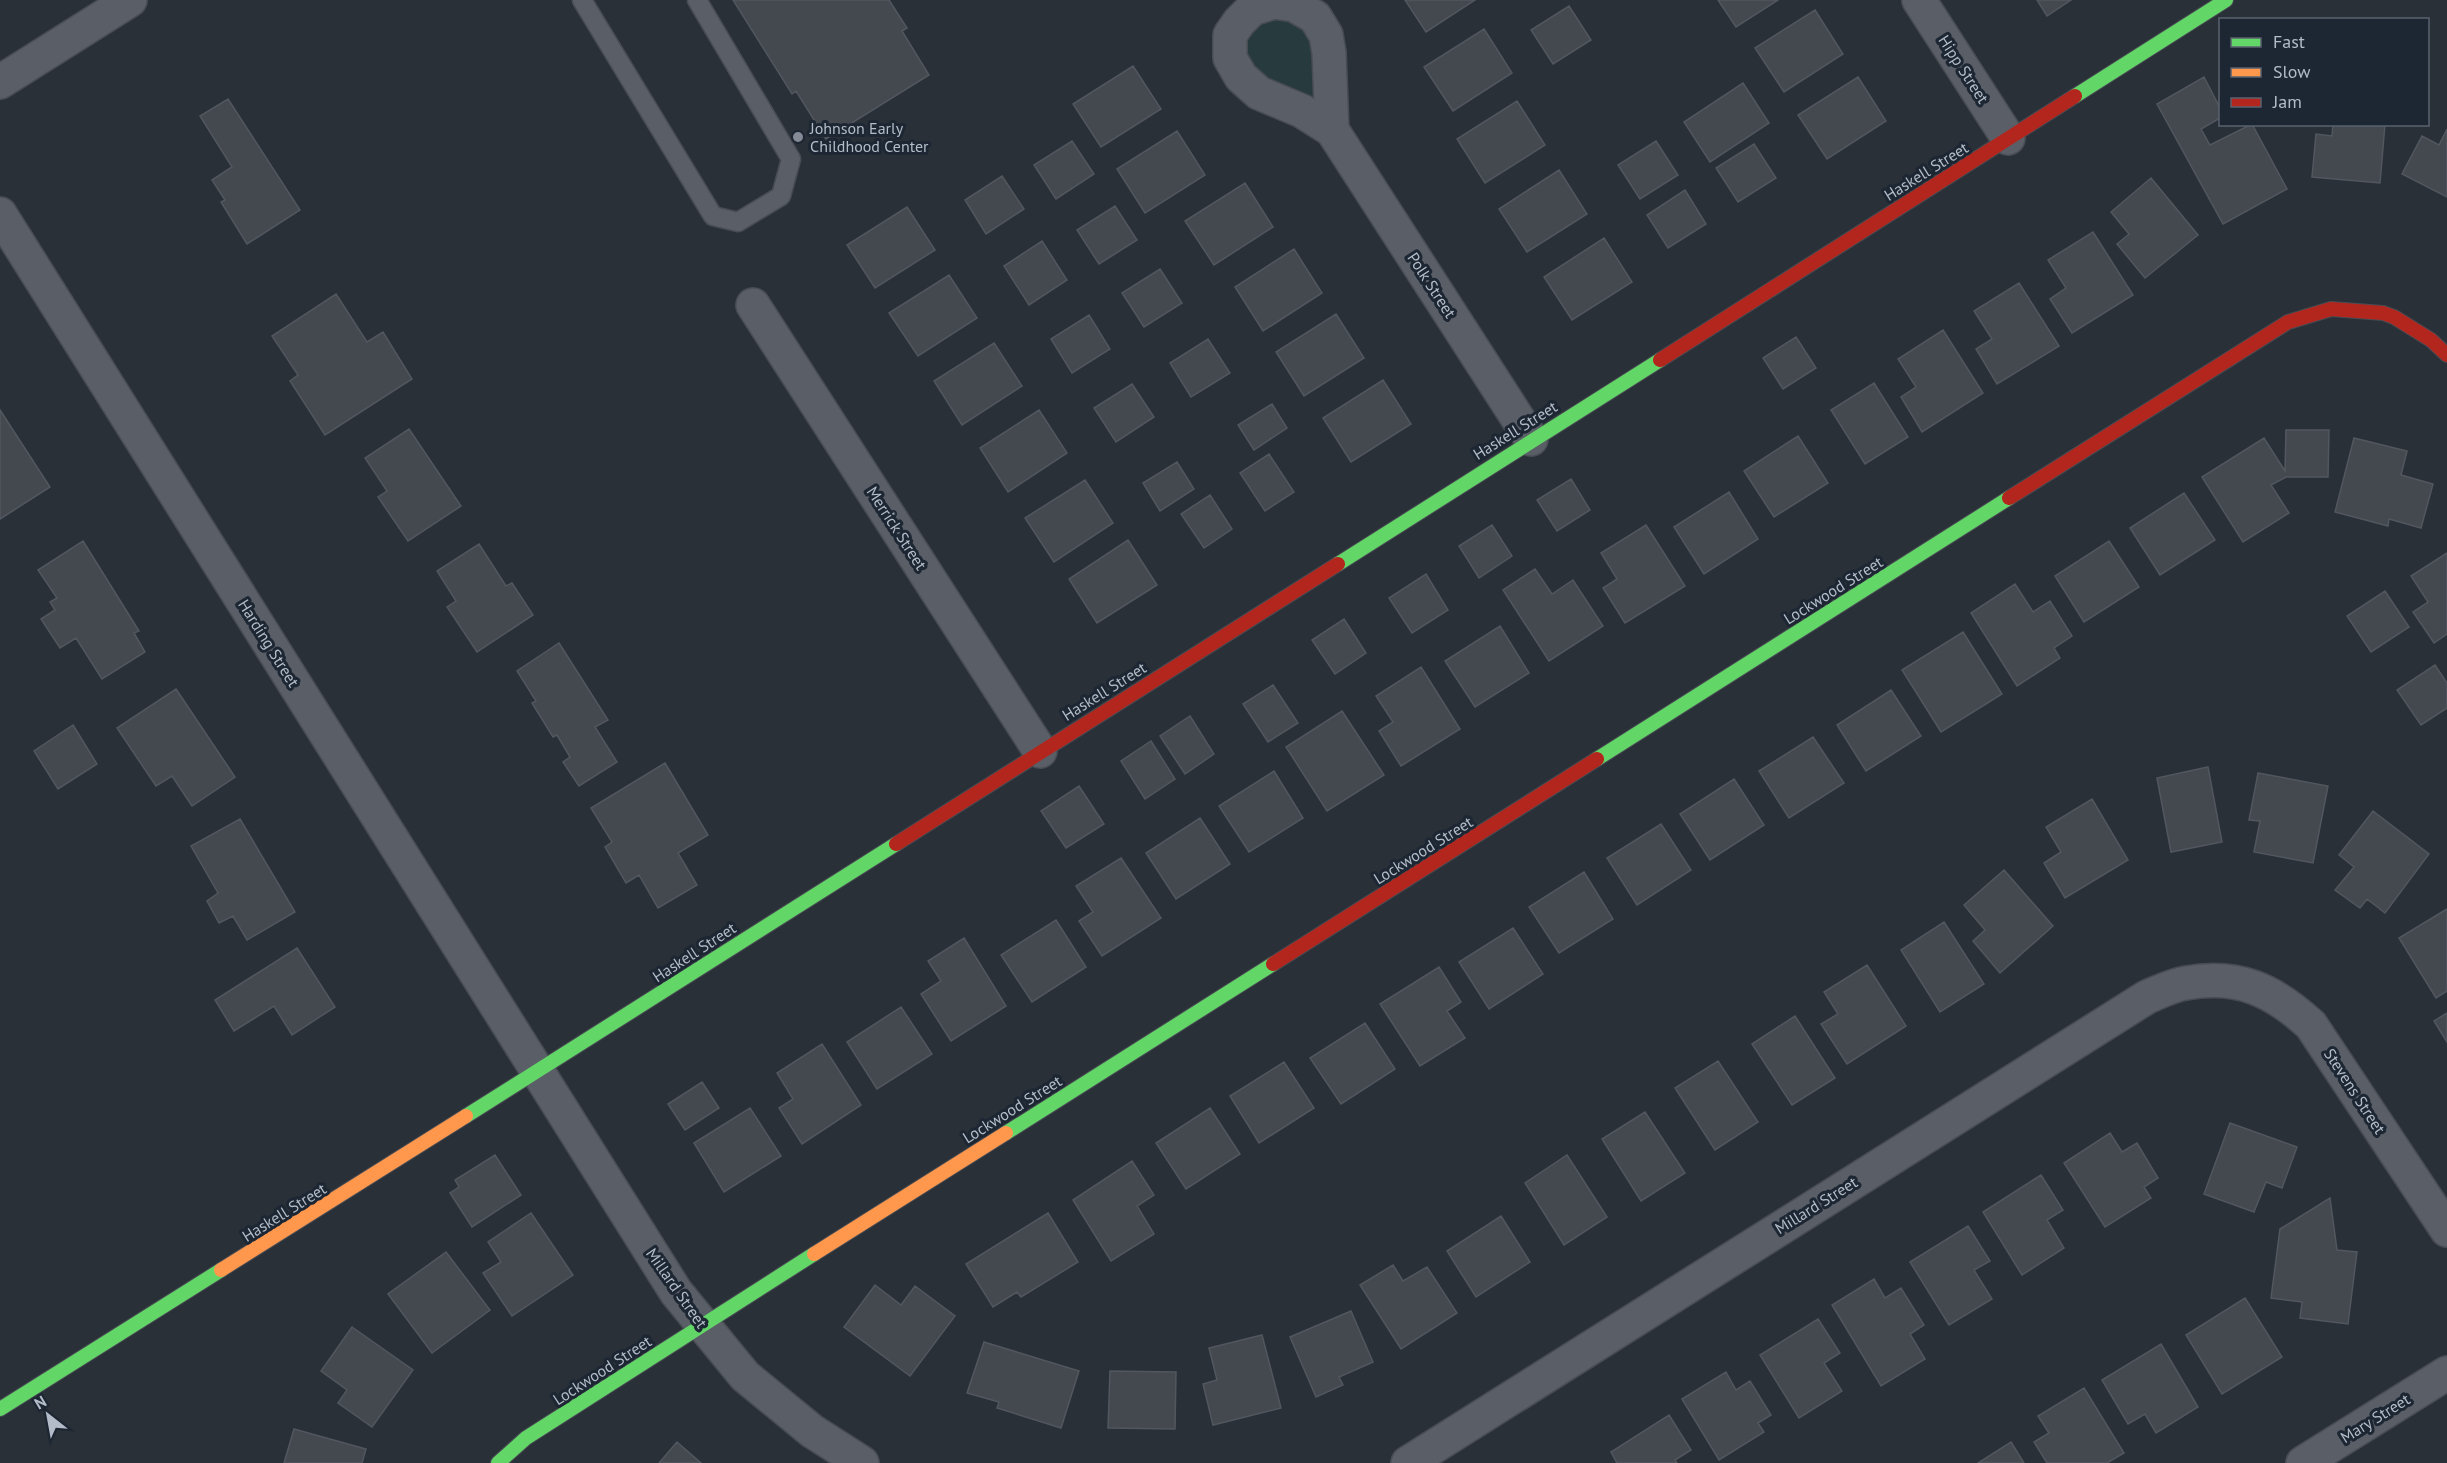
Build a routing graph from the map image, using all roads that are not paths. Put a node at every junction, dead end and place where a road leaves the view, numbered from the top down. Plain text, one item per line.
1 (130, 0) edge
2 (582, 0) edge
3 (697, 0) edge
4 (1919, 0) edge
5 (2226, 0) edge
6 (0, 82) edge
7 (1332, 130) dead end
8 (2008, 138) junction
9 (0, 214) edge
10 (753, 305) dead end
11 (2447, 355) edge
12 (1531, 440) junction
13 (1040, 751) junction
14 (2236, 982) joint
15 (537, 1072) junction
16 (2447, 1230) edge
17 (702, 1325) junction
18 (2447, 1372) edge
19 (0, 1409) edge
20 (498, 1463) edge
21 (862, 1463) edge
22 (1408, 1463) edge
23 (2303, 1463) edge

1 - 6 street
2 - 3 lane
4 - 8 street, Hipp Street
5 - 8 street, Haskell Street
7 - 12 street, Polk Street
8 - 12 street, Haskell Street
9 - 15 street, Harding Street
10 - 13 street, Merrick Street
11 - 17 street, Lockwood Street
12 - 13 street, Haskell Street
13 - 15 street, Haskell Street
14 - 16 street, Stevens Street
14 - 22 street, Millard Street
15 - 17 street, Millard Street
15 - 19 street, Haskell Street
17 - 20 street, Lockwood Street
17 - 21 street, Millard Street
18 - 23 street, Mary Street

